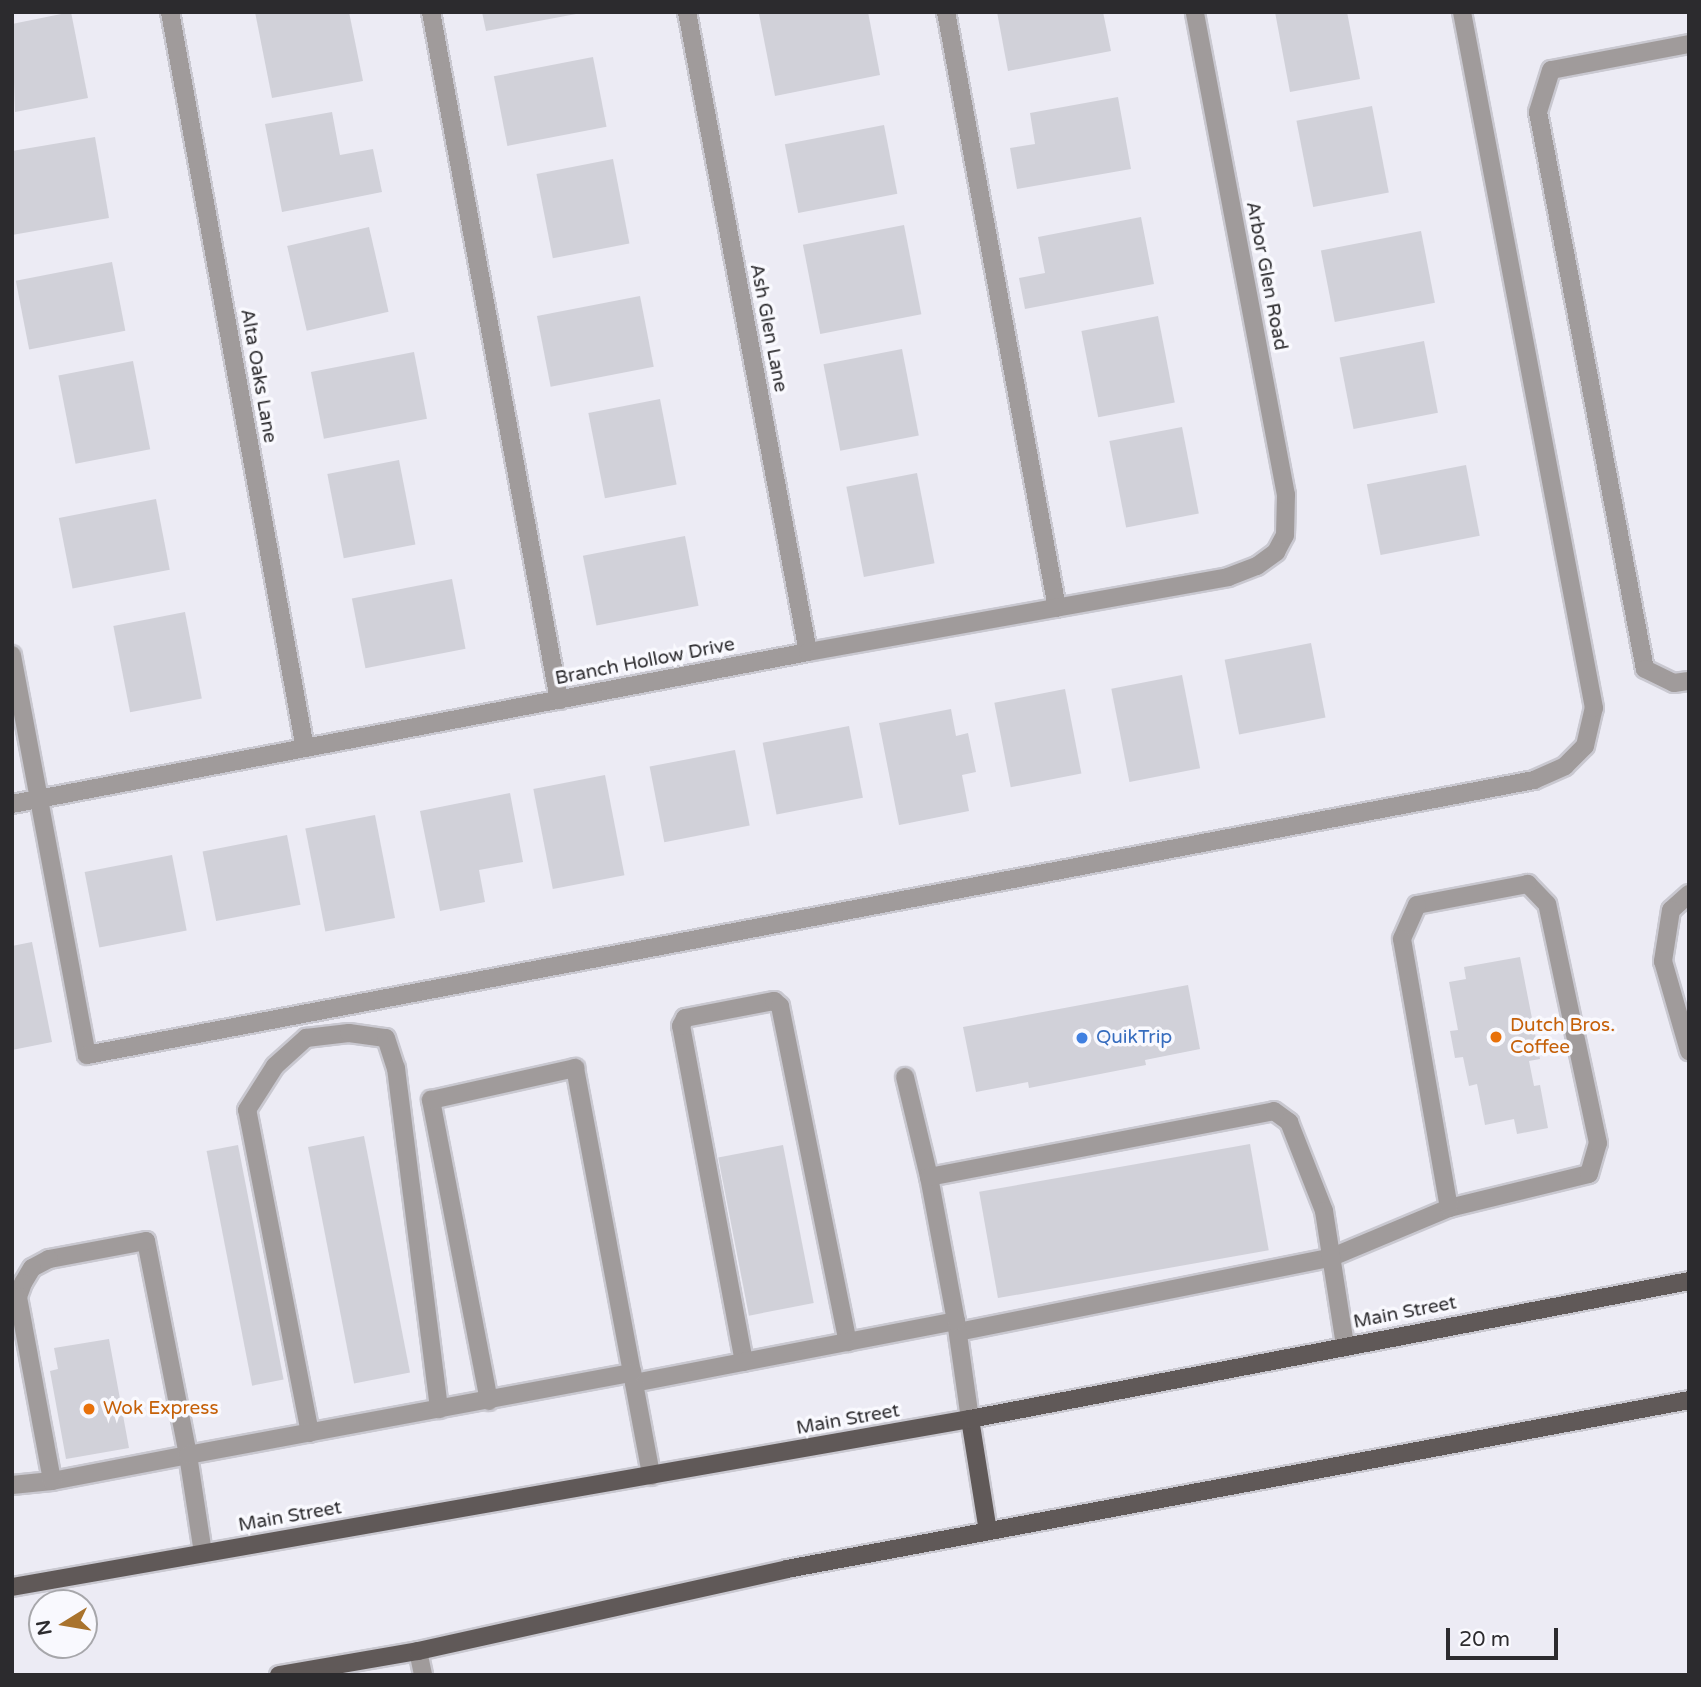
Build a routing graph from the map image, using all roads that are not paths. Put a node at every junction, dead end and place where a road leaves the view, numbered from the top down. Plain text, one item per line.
1 (170, 12) edge
2 (431, 12) edge
3 (687, 12) edge
4 (946, 12) edge
5 (1195, 12) edge
6 (1462, 12) edge
7 (1689, 44) edge
8 (1279, 547) joint
9 (1057, 608) junction
10 (808, 652) junction
11 (12, 655) edge
12 (1689, 681) edge
13 (559, 700) junction
14 (306, 748) junction
15 (40, 799) junction
16 (12, 804) edge
17 (1689, 894) edge
18 (1689, 1051) edge
19 (905, 1077) dead end
20 (929, 1177) junction
21 (1449, 1208) junction
22 (1332, 1257) junction
23 (1689, 1281) edge
24 (957, 1326) junction
25 (848, 1342) junction
26 (1345, 1345) junction
27 (744, 1362) junction
28 (633, 1378) junction
29 (489, 1401) junction
30 (1689, 1401) edge
31 (439, 1409) junction
32 (970, 1419) junction
33 (310, 1433) junction
34 (188, 1455) junction
35 (651, 1476) junction
36 (52, 1481) junction
37 (12, 1485) edge
38 (988, 1531) junction
39 (203, 1553) junction
40 (12, 1587) edge
41 (418, 1651) junction
42 (279, 1675) edge
43 (424, 1675) edge

1 - 14 street, Alta Oaks Lane
2 - 13 street
3 - 10 street, Ash Glen Lane
4 - 9 street
5 - 8 street, Arbor Glen Road
6 - 15 street
7 - 12 street
8 - 9 street, Branch Hollow Drive
9 - 10 street, Branch Hollow Drive
10 - 13 street, Branch Hollow Drive
11 - 15 street
13 - 14 street, Branch Hollow Drive
14 - 15 street, Branch Hollow Drive
15 - 16 street, Branch Hollow Drive
17 - 18 street
19 - 20 street
20 - 22 street
20 - 24 street
21 - 21 street
21 - 22 street
22 - 24 street
22 - 26 street
23 - 26 main road, Main Street
24 - 25 street
24 - 32 street
25 - 27 street
25 - 27 street
26 - 32 main road, Main Street
27 - 28 street
28 - 29 street
28 - 29 street
28 - 35 street
29 - 31 street
30 - 38 main road
31 - 33 street
31 - 33 street
32 - 35 main road, Main Street
32 - 38 main road
33 - 34 street
34 - 36 street
34 - 36 street
34 - 39 street
35 - 39 main road, Main Street
36 - 37 street
38 - 41 main road
39 - 40 main road, Main Street
41 - 42 main road
41 - 43 street

